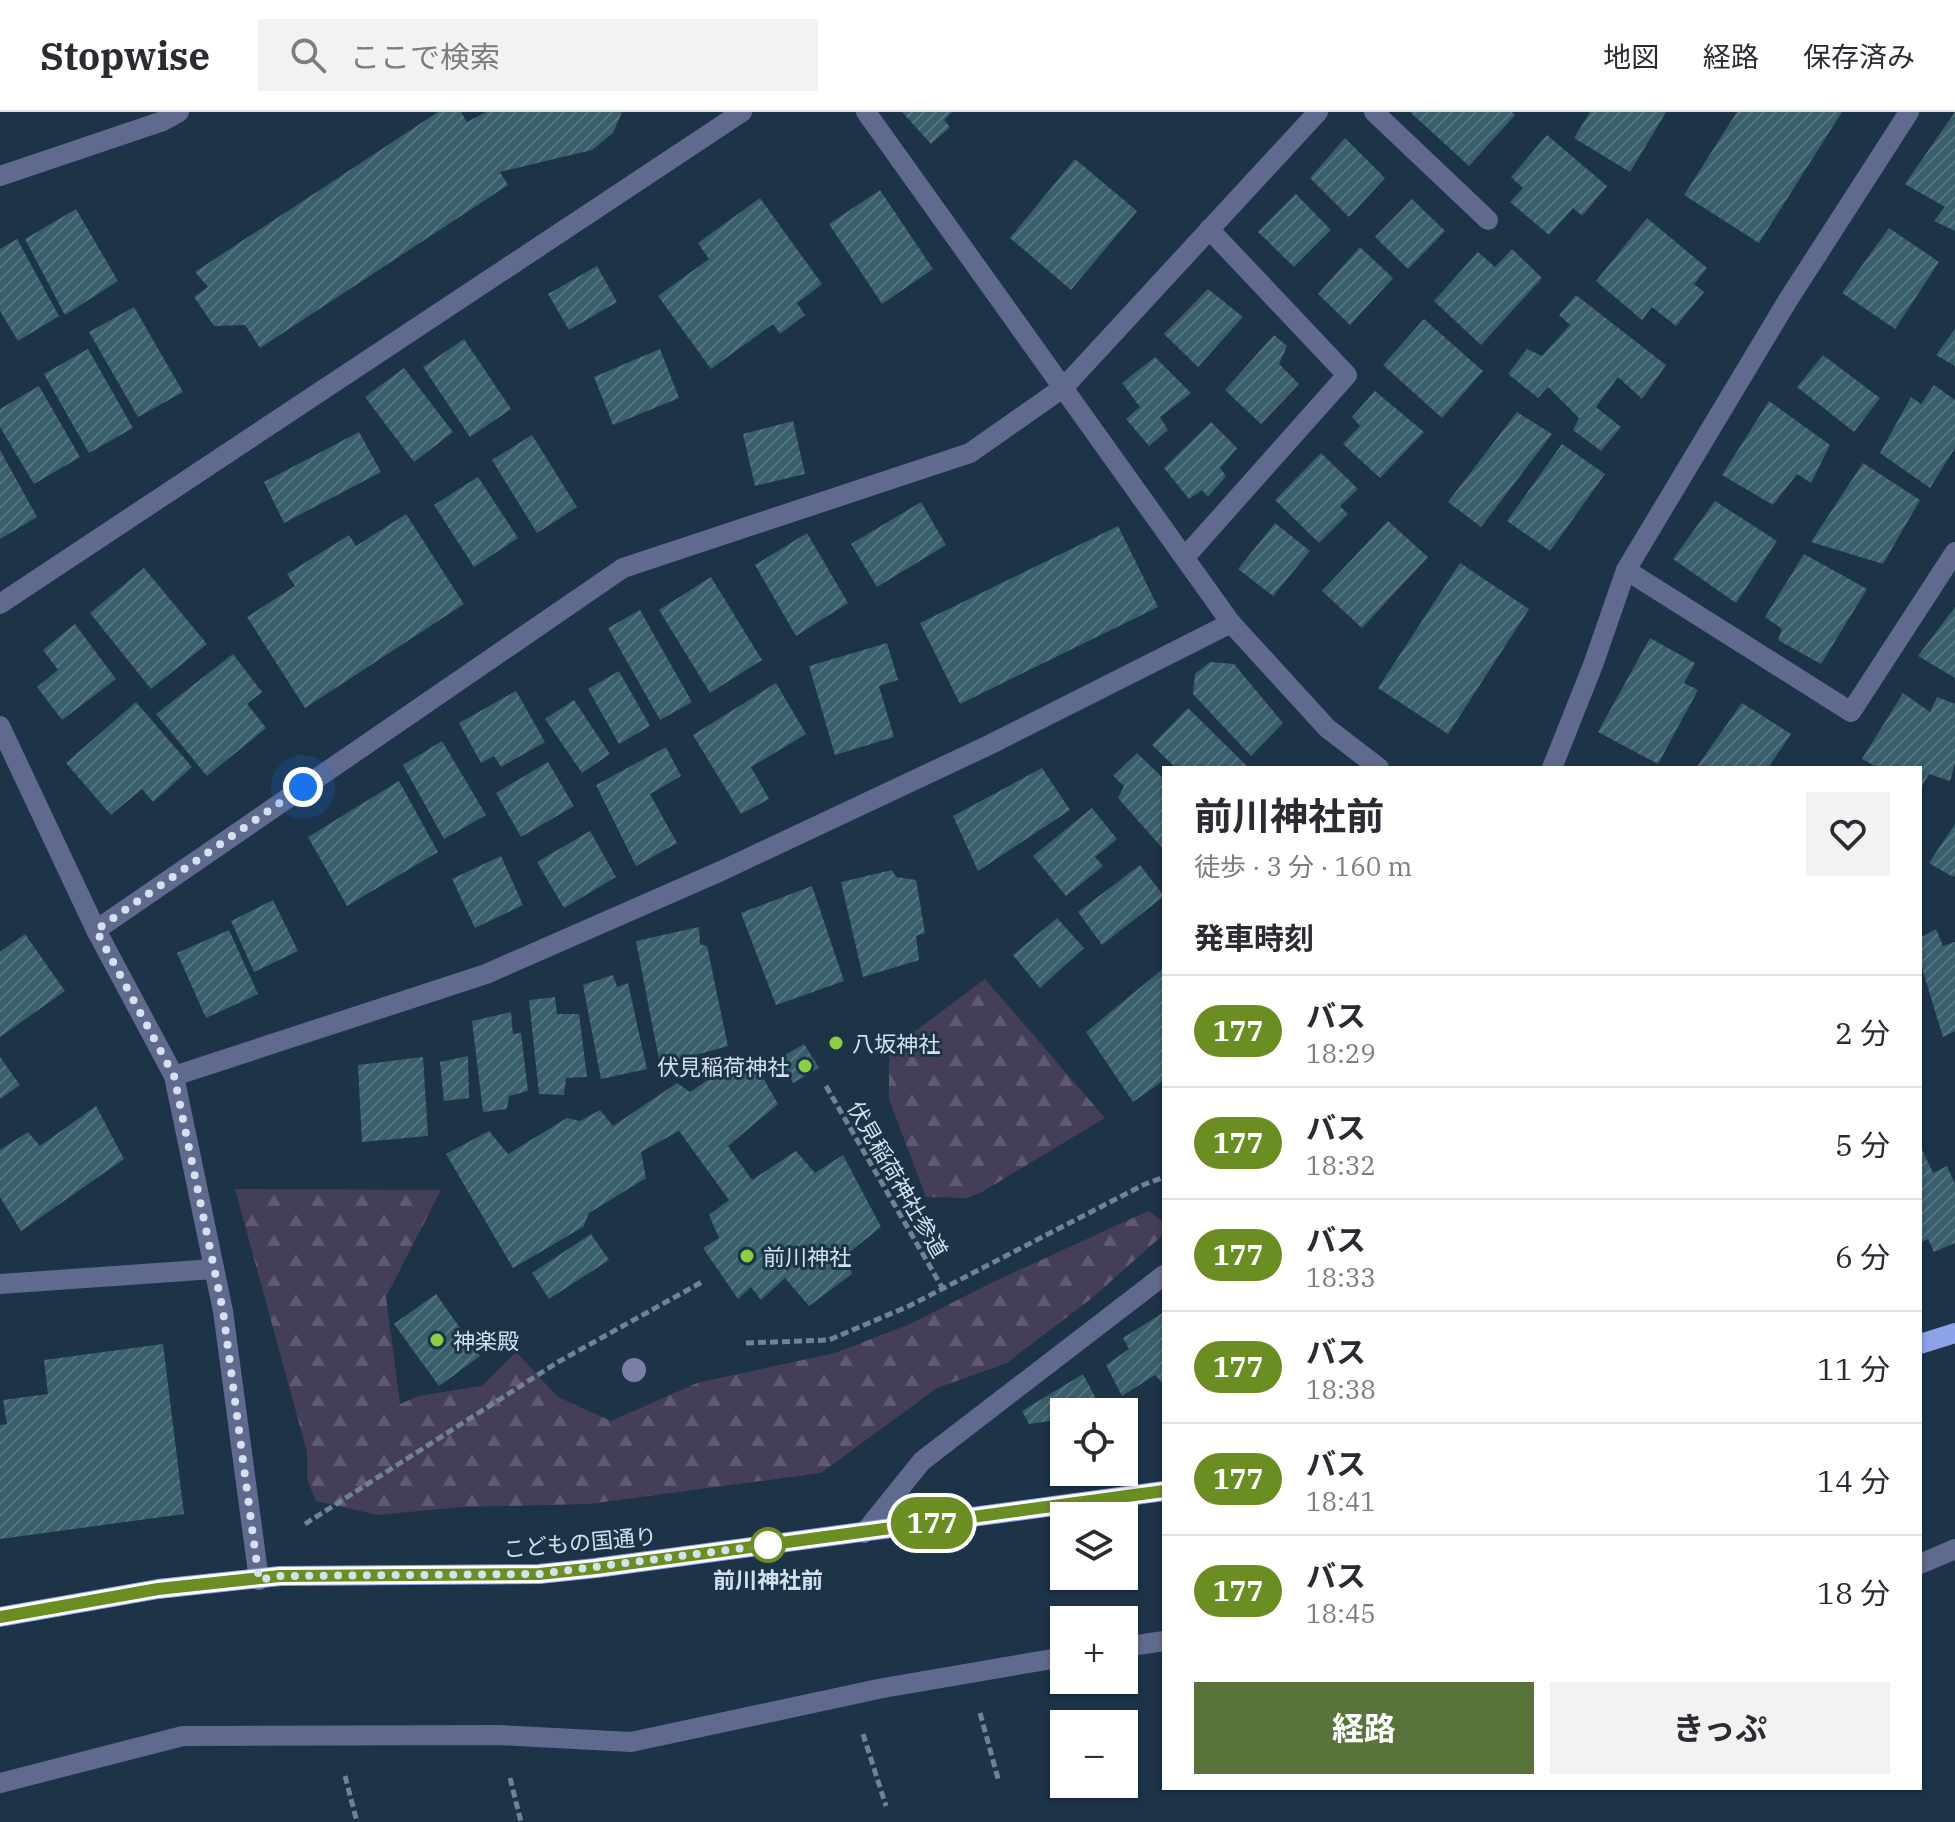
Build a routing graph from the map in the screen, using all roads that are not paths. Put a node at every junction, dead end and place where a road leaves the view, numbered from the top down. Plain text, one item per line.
1 (179, 112) edge
2 (742, 112) edge
3 (866, 112) edge
4 (1318, 112) edge
5 (1374, 112) edge
6 (1909, 112) edge
7 (0, 176) edge
8 (1488, 220) dead end
9 (1209, 229) junction
10 (1064, 387) junction
11 (1955, 552) edge
12 (1185, 557) junction
13 (1626, 570) junction
14 (0, 604) edge
15 (1231, 623) junction
16 (0, 726) edge
17 (1376, 766) edge
18 (1553, 766) edge
19 (96, 930) junction
20 (174, 1076) junction
21 (214, 1269) junction
22 (1162, 1277) edge
23 (0, 1284) edge
24 (1955, 1333) edge
25 (1922, 1343) edge
26 (1162, 1491) edge
27 (864, 1533) junction
28 (1955, 1549) edge
29 (1922, 1563) edge
30 (259, 1580) junction
31 (0, 1617) edge
32 (1162, 1641) edge
33 (1138, 1645) edge
34 (1050, 1659) edge
35 (0, 1783) edge

1 - 7 street
2 - 14 street
3 - 10 street
4 - 9 street
5 - 8 street
6 - 13 street
9 - 10 street
9 - 12 street
10 - 12 street
10 - 19 street
11 - 13 street
12 - 15 street
13 - 18 street
15 - 17 street
15 - 20 street
16 - 19 street
19 - 20 street
20 - 21 street
21 - 23 street
21 - 30 street
22 - 27 street
24 - 25 main road
26 - 27 main road, こどもの国通り
27 - 30 main road, こどもの国通り
28 - 29 street
30 - 31 main road, こどもの国通り
32 - 33 street
34 - 35 street

